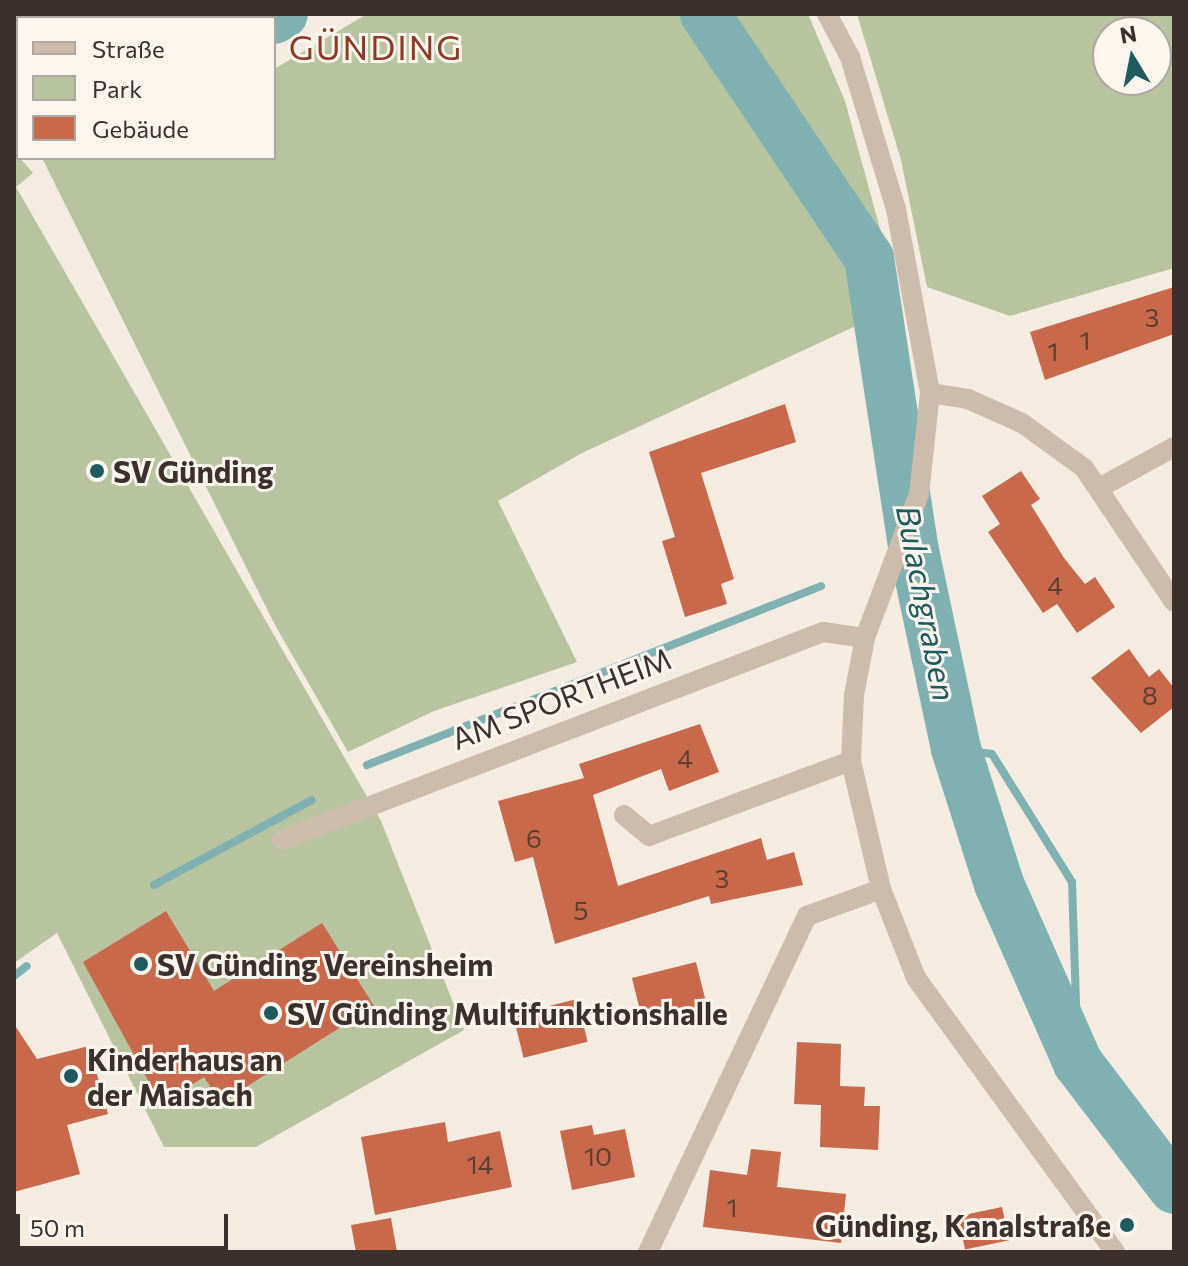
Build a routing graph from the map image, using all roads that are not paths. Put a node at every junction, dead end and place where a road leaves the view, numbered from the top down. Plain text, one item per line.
1 (827, 14) edge
2 (930, 393) junction
3 (1174, 447) edge
4 (1099, 488) junction
5 (1174, 602) edge
6 (865, 638) junction
7 (851, 761) junction
8 (624, 815) dead end
9 (282, 840) dead end
10 (881, 889) junction
11 (648, 1252) edge
12 (1115, 1252) edge

1 - 2 street
2 - 4 street
2 - 6 street
3 - 4 street
4 - 5 street
6 - 7 street
6 - 9 street, AM SPORTHEIM
7 - 8 street
7 - 10 street
10 - 11 street
10 - 12 street

